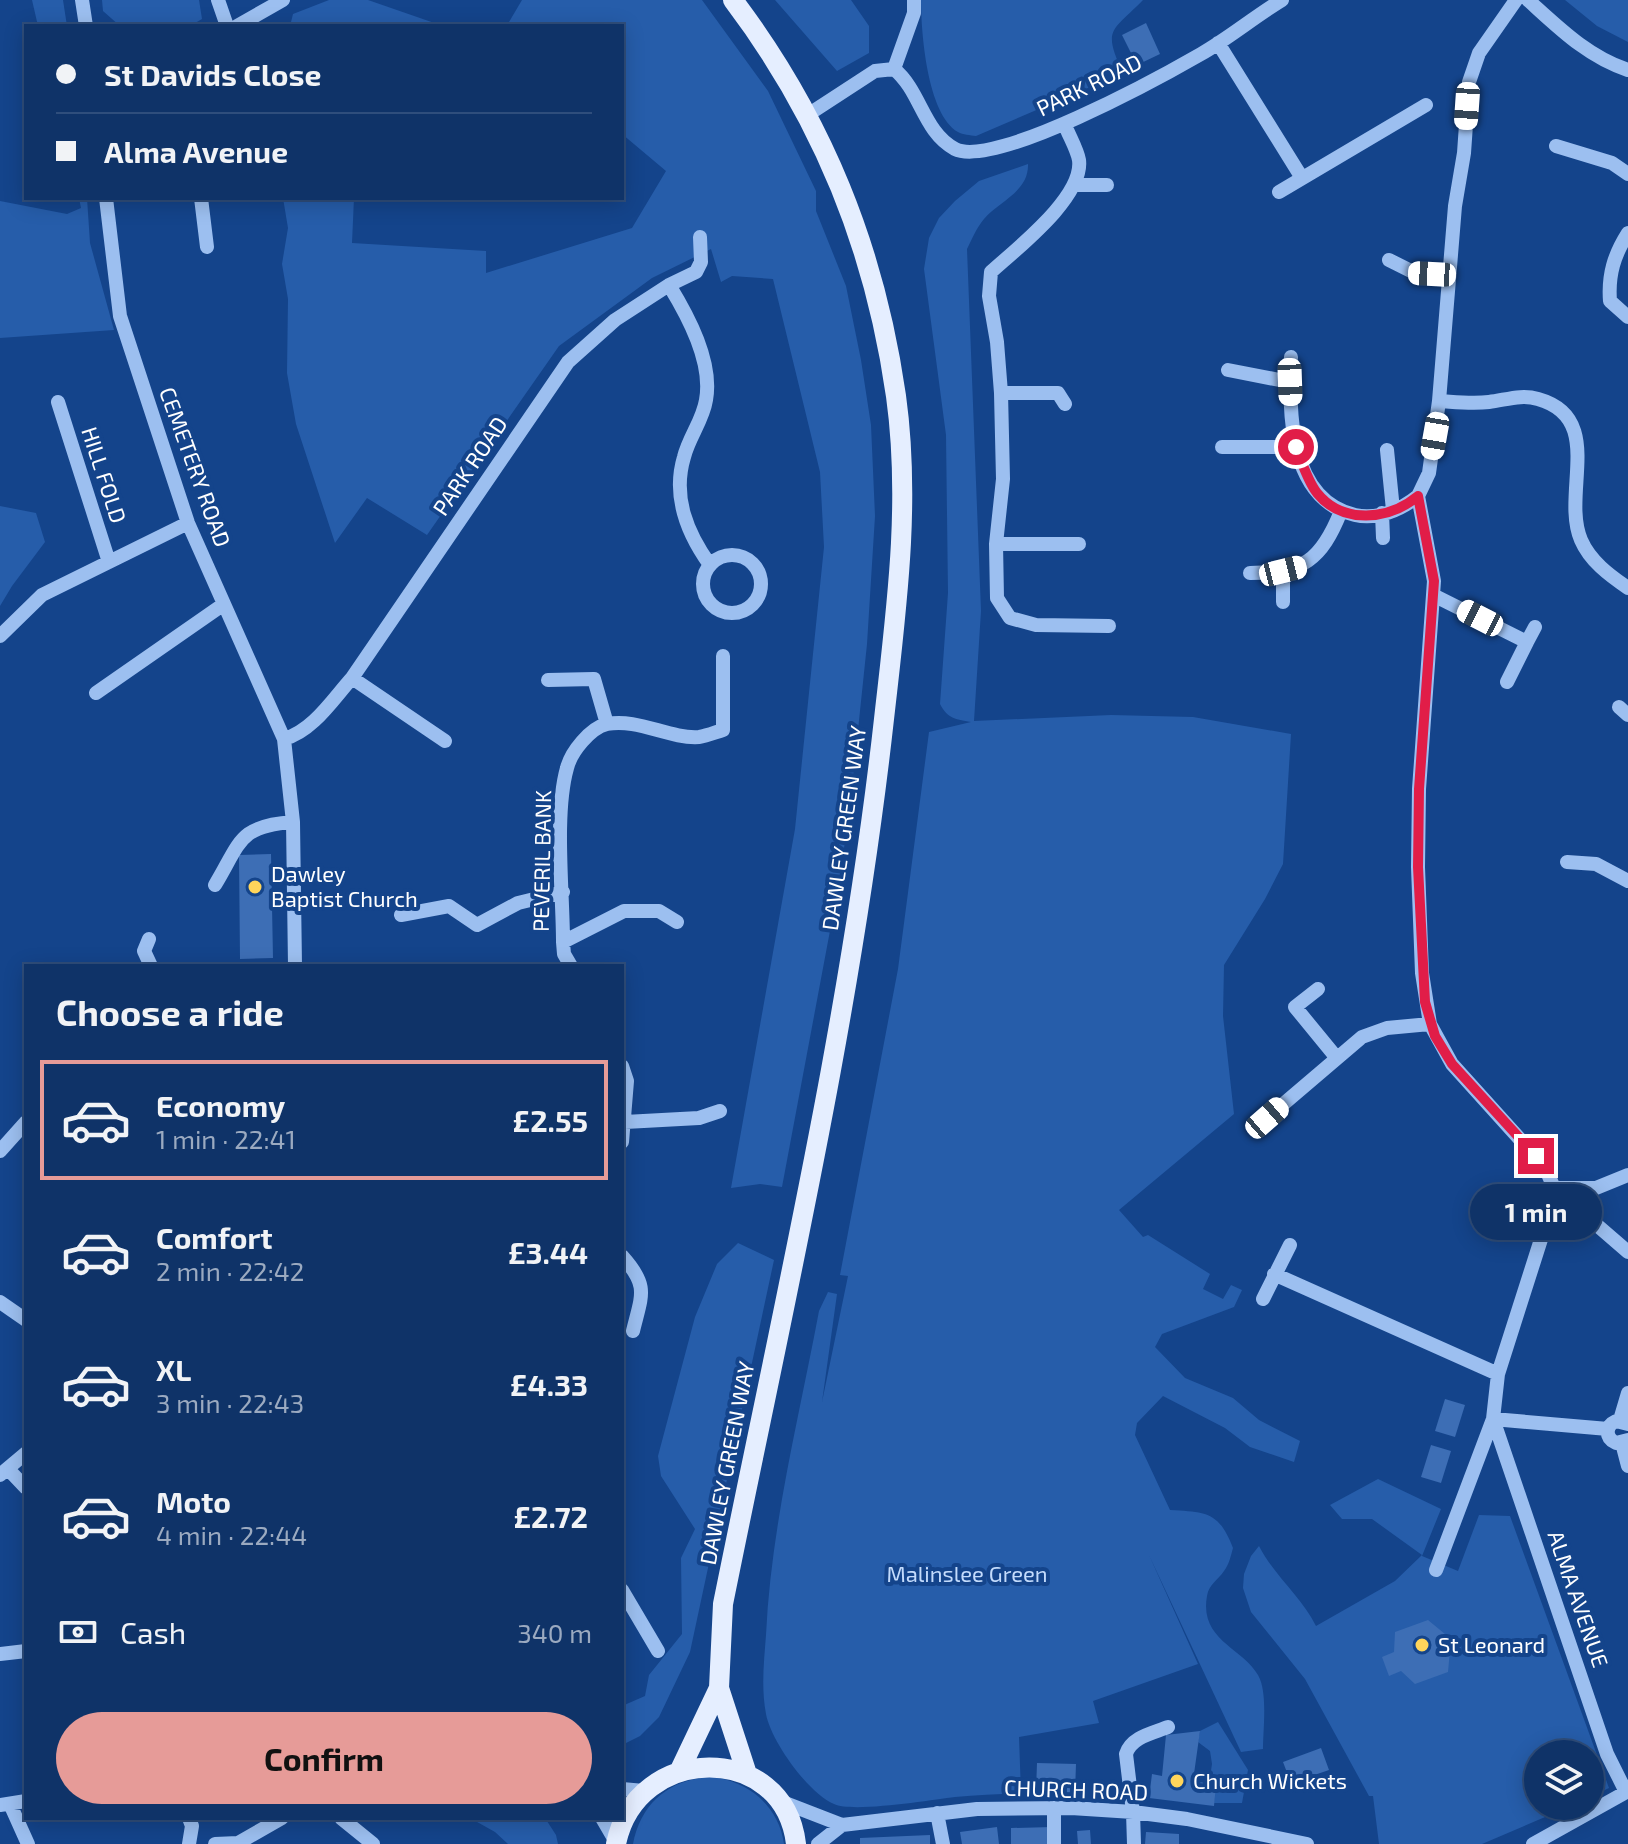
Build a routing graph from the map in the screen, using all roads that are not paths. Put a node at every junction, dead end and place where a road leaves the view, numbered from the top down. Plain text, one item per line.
1 (82, 0) edge
2 (733, 0) edge
3 (914, 0) edge
4 (1282, 0) edge
5 (1516, 0) edge
6 (1528, 0) edge
7 (282, 1) edge
8 (220, 5) edge
9 (86, 24) edge
10 (226, 24) edge
11 (241, 24) edge
12 (1218, 43) junction
13 (894, 69) junction
14 (1628, 70) edge
15 (1426, 105) dead end
16 (809, 114) junction
17 (1065, 125) junction
18 (1556, 146) dead end
19 (1628, 174) edge
20 (1302, 178) junction
21 (1074, 185) junction
22 (1107, 185) dead end
23 (1279, 192) dead end
24 (106, 200) edge
25 (201, 200) edge
26 (1628, 233) edge
27 (700, 237) dead end
28 (207, 247) dead end
29 (1389, 260) dead end
30 (1449, 275) junction
31 (669, 285) junction
32 (1628, 317) edge
33 (1291, 357) dead end
34 (1228, 370) dead end
35 (1290, 382) junction
36 (1001, 393) junction
37 (1439, 401) junction
38 (58, 402) dead end
39 (1065, 404) dead end
40 (1222, 447) dead end
41 (1296, 447) junction
42 (1387, 450) dead end
43 (1418, 496) junction
44 (1341, 511) junction
45 (1387, 512) junction
46 (188, 523) junction
47 (1383, 538) dead end
48 (996, 544) junction
49 (1079, 544) dead end
50 (109, 562) junction
51 (710, 565) junction
52 (1283, 571) junction
53 (1250, 573) dead end
54 (1628, 588) edge
55 (1433, 595) junction
56 (1283, 602) dead end
57 (224, 604) junction
58 (1109, 626) dead end
59 (1535, 627) dead end
60 (0, 636) edge
61 (1527, 642) junction
62 (723, 656) dead end
63 (352, 678) junction
64 (548, 680) dead end
65 (1507, 682) dead end
66 (96, 693) dead end
67 (607, 724) junction
68 (284, 739) junction
69 (445, 741) dead end
70 (293, 822) junction
71 (1567, 862) dead end
72 (1628, 881) edge
73 (215, 885) dead end
74 (563, 892) junction
75 (401, 915) dead end
76 (677, 922) dead end
77 (149, 939) dead end
78 (563, 942) junction
79 (149, 964) edge
80 (295, 964) edge
81 (570, 964) edge
82 (1318, 989) dead end
83 (1430, 1024) junction
84 (1336, 1057) junction
85 (624, 1072) edge
86 (720, 1111) dead end
87 (1267, 1118) dead end
88 (625, 1122) junction
89 (24, 1124) edge
90 (624, 1129) edge
91 (0, 1151) edge
92 (1628, 1175) edge
93 (1554, 1188) junction
94 (1290, 1245) dead end
95 (1628, 1252) edge
96 (624, 1258) edge
97 (1274, 1274) junction
98 (1263, 1299) dead end
99 (0, 1302) edge
100 (24, 1319) edge
101 (633, 1331) dead end
102 (1498, 1374) junction
103 (1628, 1393) edge
104 (1493, 1419) junction
105 (1618, 1424) edge
106 (1625, 1441) edge
107 (24, 1455) edge
108 (1628, 1466) edge
109 (4, 1472) edge
110 (24, 1487) edge
111 (1436, 1570) dead end
112 (624, 1593) edge
113 (24, 1651) edge
114 (658, 1651) dead end
115 (0, 1654) edge
116 (719, 1688) junction
117 (1168, 1727) dead end
118 (679, 1772) junction
119 (747, 1774) junction
120 (624, 1789) edge
121 (644, 1791) junction
122 (1627, 1792) edge
123 (779, 1801) junction
124 (5, 1804) edge
125 (1054, 1808) junction
126 (1133, 1812) junction
127 (937, 1813) junction
128 (190, 1820) edge
129 (278, 1820) edge
130 (343, 1820) edge
131 (603, 1820) edge
132 (624, 1820) edge
133 (624, 1820) edge
134 (842, 1825) junction
135 (616, 1843) edge
136 (28, 1844) edge
137 (189, 1844) edge
138 (215, 1844) edge
139 (373, 1844) edge
140 (796, 1844) edge
141 (818, 1844) edge
142 (943, 1844) edge
143 (1054, 1844) edge
144 (1134, 1844) edge
145 (1307, 1844) edge
146 (1533, 1844) edge

1 - 9 street
2 - 16 main road, DAWLEY GREEN WAY
3 - 13 street
4 - 12 street, PARK ROAD
5 - 30 street
6 - 14 street
7 - 11 street
8 - 10 street
12 - 17 street, PARK ROAD
12 - 20 street
13 - 16 street
13 - 17 street, PARK ROAD
15 - 20 street
16 - 116 main road, DAWLEY GREEN WAY
17 - 21 street
18 - 19 street
20 - 23 street
21 - 22 street
21 - 36 street
24 - 46 street, CEMETERY ROAD
25 - 28 street
26 - 32 street
27 - 31 street, PARK ROAD
29 - 30 street
30 - 37 street
31 - 51 street
31 - 63 street, PARK ROAD
33 - 35 street
34 - 35 street
35 - 41 street
36 - 39 street
36 - 48 street
37 - 43 street
37 - 54 street
38 - 50 street, HILL FOLD
40 - 41 street
41 - 44 street
42 - 45 street
43 - 45 street
43 - 55 street
44 - 45 street
44 - 52 street
45 - 47 street
46 - 50 street, HILL FOLD
46 - 57 street, CEMETERY ROAD
48 - 49 street
48 - 58 street
50 - 60 street, HILL FOLD
51 - 51 street
52 - 53 street
52 - 56 street
55 - 61 street
55 - 83 street
57 - 66 street
57 - 68 street, CEMETERY ROAD
59 - 61 street
61 - 65 street
62 - 67 street
63 - 68 street, PARK ROAD
63 - 69 street
64 - 67 street
67 - 74 street, PEVERIL BANK
68 - 70 street, CEMETERY ROAD
70 - 73 street
70 - 80 street, CEMETERY ROAD
71 - 72 street
74 - 75 street
74 - 78 street, PEVERIL BANK
76 - 78 street
77 - 79 street
78 - 81 street, PEVERIL BANK
82 - 84 street
83 - 84 street
83 - 93 street
84 - 87 street
85 - 88 street
86 - 88 street
88 - 90 street
89 - 91 street
92 - 93 street
93 - 95 street
93 - 102 street, ALMA AVENUE
94 - 97 street
96 - 101 street
97 - 98 street
97 - 102 street
99 - 100 street
102 - 104 street, ALMA AVENUE
103 - 105 street
104 - 105 street
104 - 111 street, ALMA AVENUE
104 - 122 street, ALMA AVENUE
105 - 106 street
106 - 108 street
107 - 109 street
109 - 110 street
112 - 114 street
113 - 115 street
116 - 118 main road, DAWLEY GREEN WAY
116 - 119 main road, DAWLEY GREEN WAY
117 - 126 street
118 - 119 main road
118 - 121 main road
119 - 123 main road
120 - 121 street
121 - 133 main road
122 - 146 street
123 - 134 street, CHURCH ROAD
123 - 140 main road
124 - 136 street
125 - 126 street, CHURCH ROAD
125 - 127 street, CHURCH ROAD
125 - 143 street
126 - 144 street
126 - 145 street, CHURCH ROAD
127 - 134 street, CHURCH ROAD
127 - 142 street
128 - 137 street
129 - 138 street
130 - 139 street
131 - 135 street
132 - 135 main road
134 - 141 street

